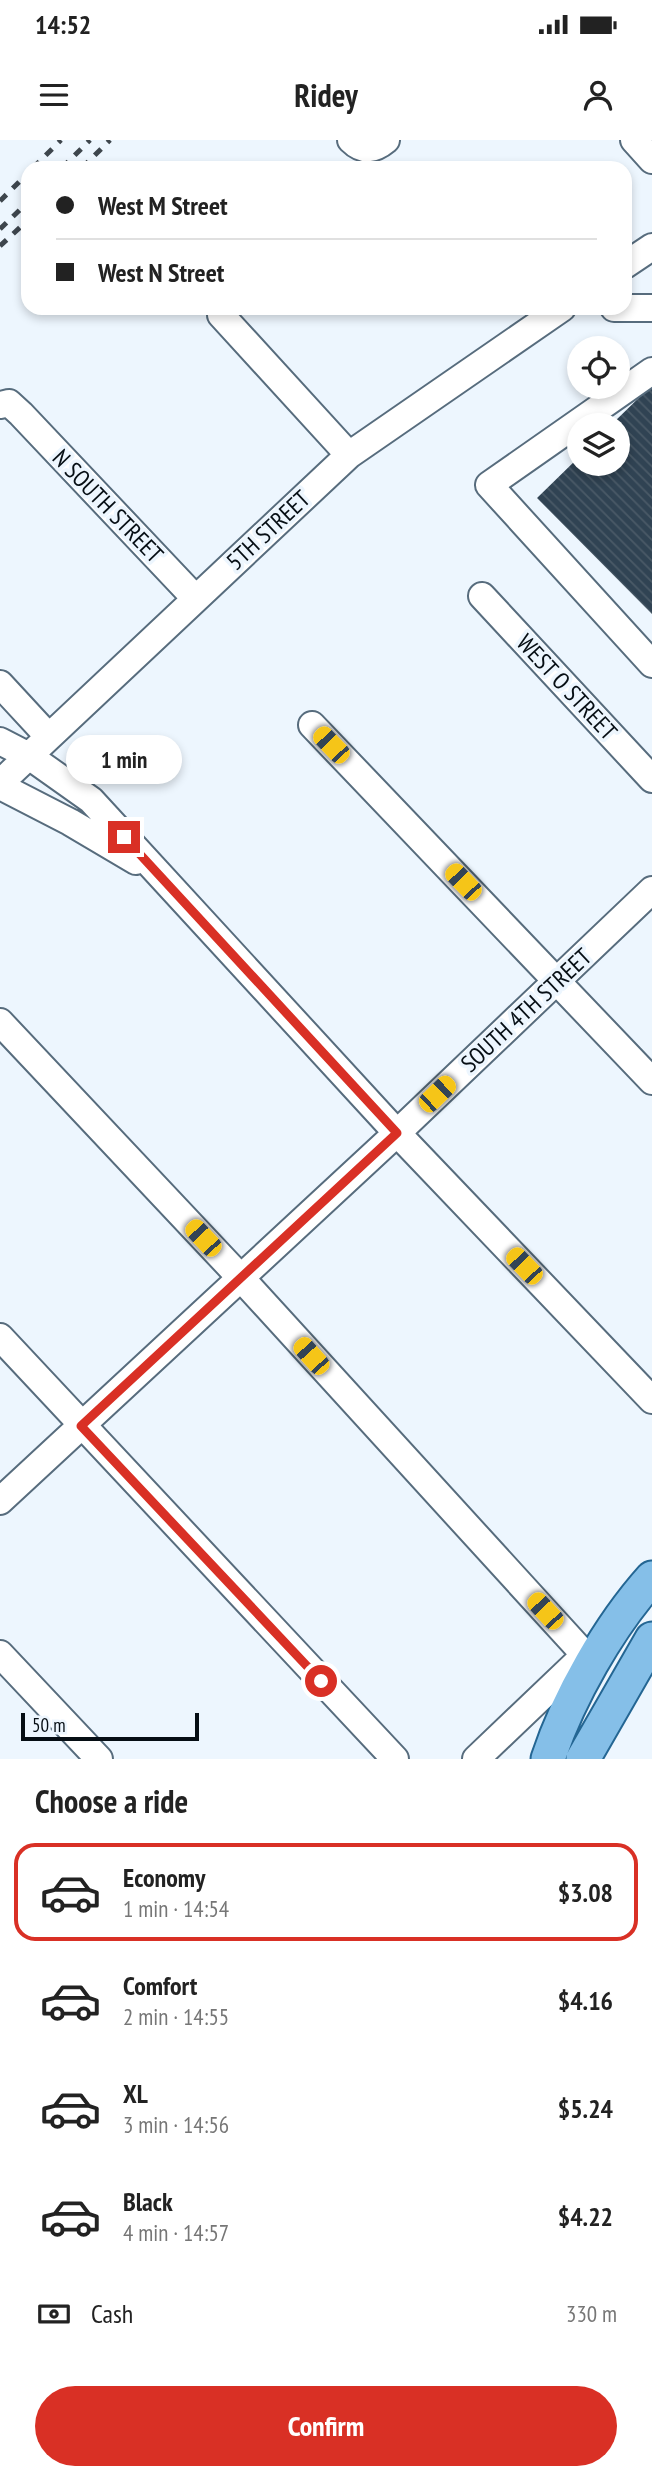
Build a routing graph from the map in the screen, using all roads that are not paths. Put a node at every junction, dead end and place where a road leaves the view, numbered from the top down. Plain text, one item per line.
1 (351, 140) edge
2 (386, 140) edge
3 (634, 140) edge
4 (652, 160) edge
5 (652, 247) edge
6 (632, 260) edge
7 (632, 308) edge
8 (652, 308) edge
9 (221, 315) dead end
10 (552, 315) edge
11 (652, 371) edge
12 (11, 410) edge
13 (349, 454) junction
14 (482, 596) dead end
15 (195, 598) junction
16 (652, 664) edge
17 (0, 684) edge
18 (312, 725) dead end
19 (49, 737) junction
20 (0, 741) edge
21 (29, 756) junction
22 (652, 779) edge
23 (0, 785) edge
24 (158, 874) junction
25 (652, 890) edge
26 (557, 980) junction
27 (0, 1022) edge
28 (652, 1081) edge
29 (397, 1133) junction
30 (240, 1277) junction
31 (0, 1337) edge
32 (652, 1399) edge
33 (81, 1426) junction
34 (0, 1501) edge
35 (652, 1578) edge
36 (652, 1639) edge
37 (591, 1653) junction
38 (0, 1654) edge
39 (99, 1759) edge
40 (396, 1759) edge
41 (476, 1759) edge
42 (548, 1759) edge
43 (583, 1759) edge

1 - 2 street
3 - 4 street
5 - 6 street
7 - 8 street
9 - 13 street
10 - 13 street, 5TH STREET
11 - 16 street
12 - 15 street, N SOUTH STREET
13 - 15 street, 5TH STREET
14 - 22 street, WEST O STREET
15 - 19 street, 5TH STREET
17 - 19 street
18 - 26 street
19 - 21 street, 5TH STREET
20 - 21 street
21 - 23 street, 5TH STREET
21 - 24 street
23 - 24 street
24 - 29 street
25 - 26 street, SOUTH 4TH STREET
26 - 28 street
26 - 29 street, SOUTH 4TH STREET
27 - 30 street
29 - 30 street, SOUTH 4TH STREET
29 - 32 street
30 - 33 street, SOUTH 4TH STREET
30 - 37 street
31 - 33 street
33 - 34 street, SOUTH 4TH STREET
33 - 40 street
35 - 37 main road
36 - 43 main road
37 - 41 street
37 - 42 main road
38 - 39 street

